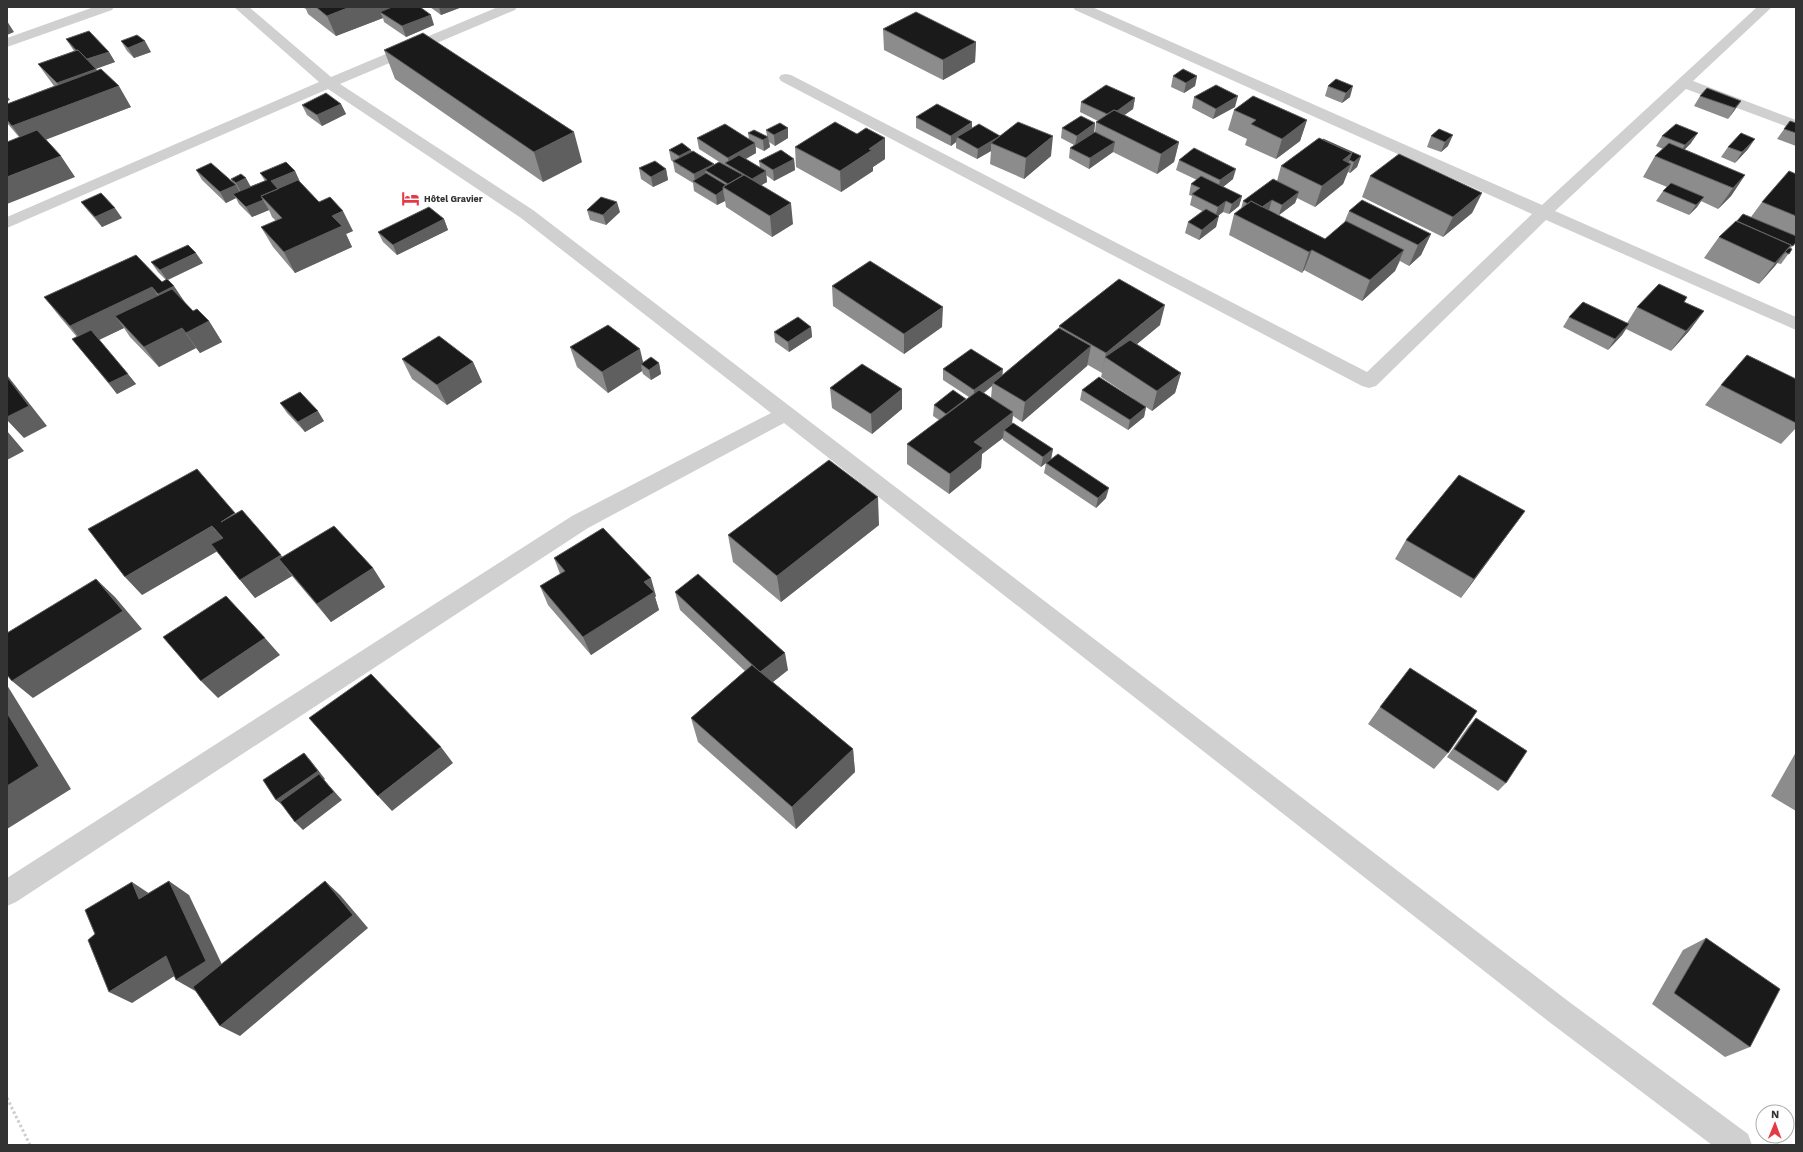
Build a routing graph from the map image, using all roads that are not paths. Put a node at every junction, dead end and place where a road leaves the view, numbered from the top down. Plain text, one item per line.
1 (107, 7) edge
2 (241, 7) edge
3 (510, 7) edge
4 (1080, 7) edge
5 (1765, 7) edge
6 (7, 43) edge
7 (786, 78) dead end
8 (329, 83) junction
9 (1684, 83) junction
10 (1796, 125) edge
11 (1544, 212) junction
12 (7, 223) edge
13 (1796, 324) edge
14 (785, 414) junction
15 (7, 893) edge
16 (1737, 1145) edge

1 - 6 street
2 - 8 street
3 - 8 street
4 - 11 street
5 - 9 street
7 - 11 street
8 - 12 street
8 - 14 street
9 - 10 street
9 - 11 street
11 - 13 street
14 - 15 street
14 - 16 street

